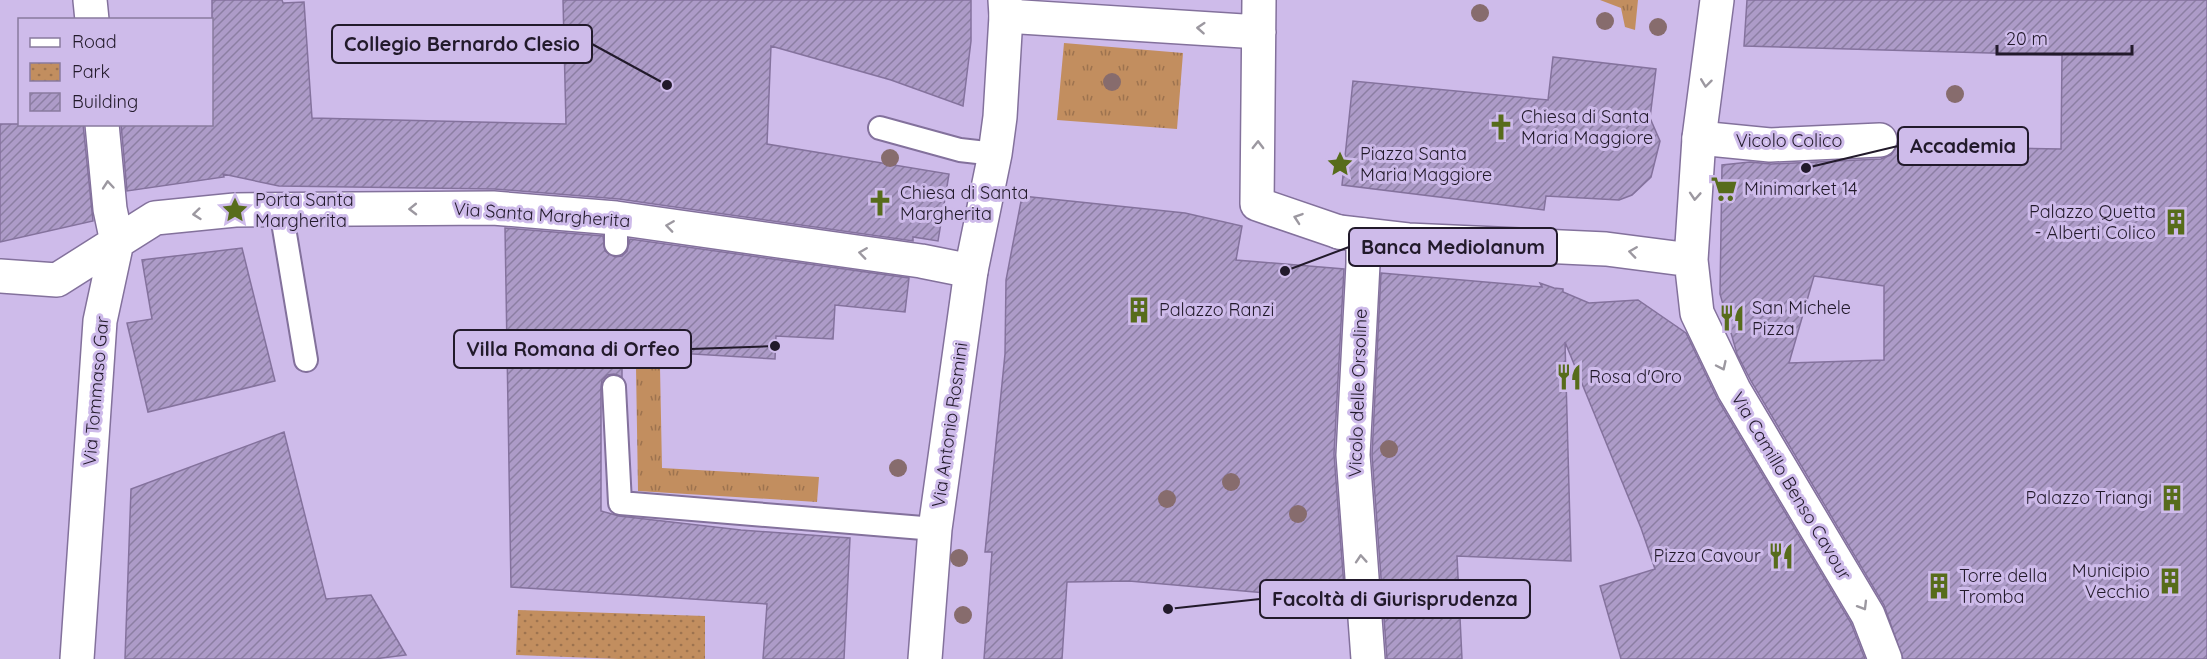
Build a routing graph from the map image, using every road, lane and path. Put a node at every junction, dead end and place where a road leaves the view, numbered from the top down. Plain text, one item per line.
1 (90, 0) edge
2 (1258, 0) edge
3 (1005, 8) edge
4 (1715, 14) edge
5 (92, 18) edge
6 (1259, 32) junction
7 (102, 126) edge
8 (880, 128) dead end
9 (1699, 138) junction
10 (1880, 140) dead end
11 (995, 154) junction
12 (281, 210) junction
13 (1351, 233) junction
14 (117, 242) junction
15 (1691, 260) junction
16 (970, 271) junction
17 (0, 276) edge
18 (306, 360) dead end
19 (614, 387) dead end
20 (936, 529) junction
21 (77, 659) edge
22 (925, 659) edge
23 (1368, 659) edge
24 (1885, 659) edge

1 - 5 street
2 - 6 street
6 -> 3 street
3 - 11 street
4 -> 9 street
13 -> 6 street
14 -> 7 street, Via Tommaso Gar
8 - 11 lane
9 - 10 street, Vicolo Colico
9 -> 15 street
11 - 16 street, Via Antonio Rosmini
12 -> 14 street, Via Santa Margherita
16 -> 12 street, Via Santa Margherita
12 - 18 lane
15 -> 13 street
23 -> 13 street, Vicolo delle Orsoline
14 - 17 street, Via Santa Margherita
14 - 21 street, Via Tommaso Gar
15 -> 24 street, Via Camillo Benso Cavour
16 - 20 street, Via Antonio Rosmini
19 - 20 lane
20 - 22 street, Via Antonio Rosmini

